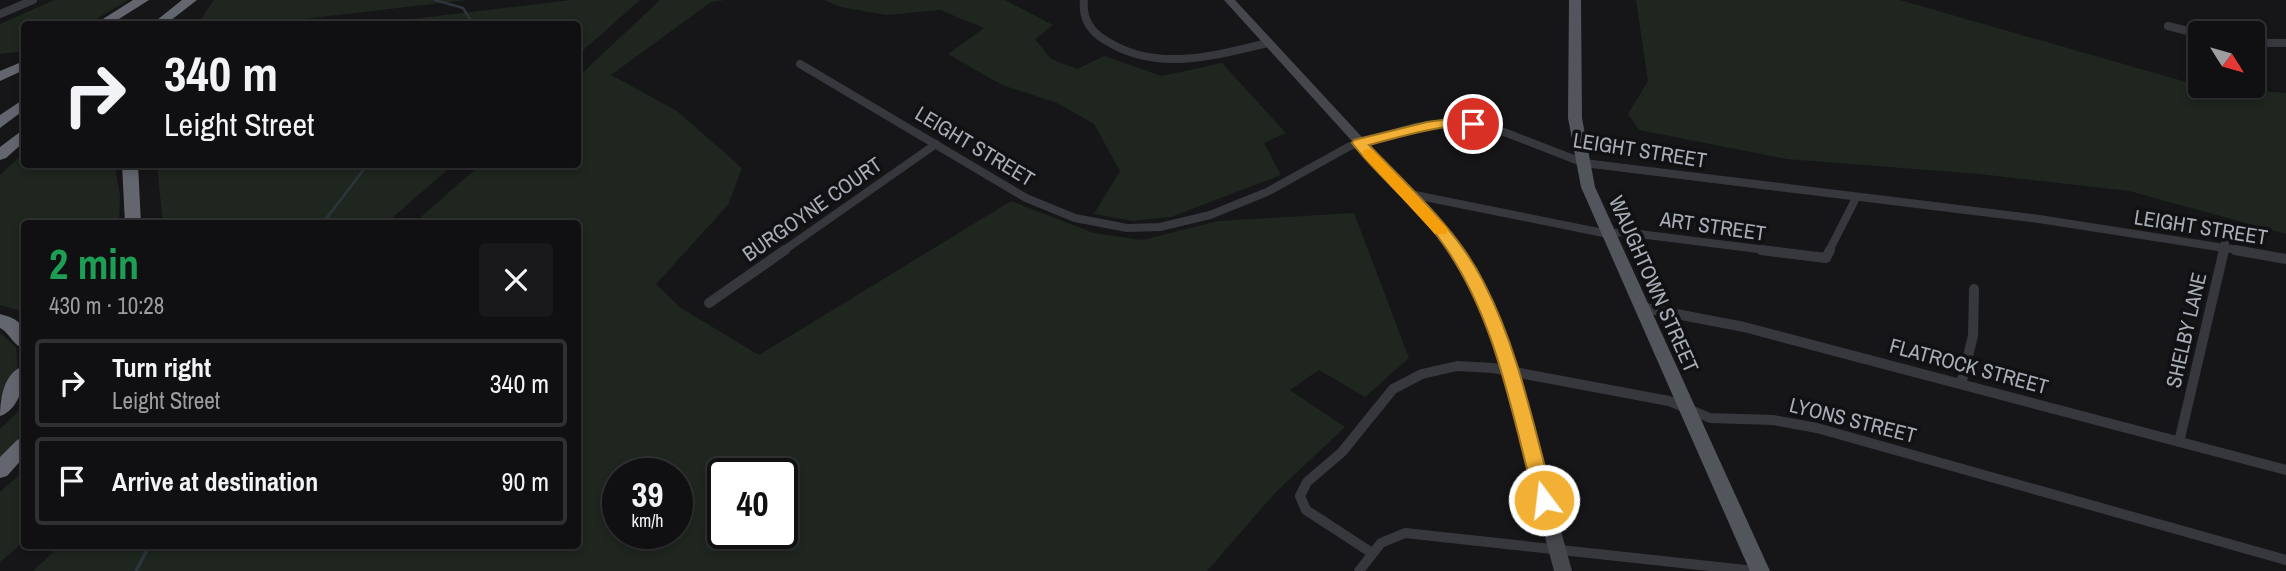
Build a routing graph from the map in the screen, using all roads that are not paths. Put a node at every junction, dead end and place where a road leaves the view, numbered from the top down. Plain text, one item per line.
1 (33, 0) edge
2 (142, 0) edge
3 (154, 0) edge
4 (190, 0) edge
5 (200, 0) edge
6 (1084, 0) edge
7 (1229, 0) edge
8 (1574, 0) edge
9 (0, 14) edge
10 (107, 21) edge
11 (127, 21) edge
12 (162, 21) edge
13 (182, 21) edge
14 (2168, 26) dead end
15 (2188, 31) edge
16 (1268, 43) junction
17 (2265, 43) edge
18 (2286, 43) edge
19 (800, 64) dead end
20 (21, 66) edge
21 (0, 76) edge
22 (21, 106) edge
23 (0, 123) edge
24 (21, 137) edge
25 (1359, 143) junction
26 (936, 144) junction
27 (0, 155) edge
28 (1580, 162) junction
29 (130, 168) edge
30 (1405, 193) junction
31 (1856, 198) junction
32 (132, 220) edge
33 (2229, 226) dead end
34 (1608, 234) junction
35 (2226, 247) junction
36 (2286, 259) edge
37 (1974, 289) dead end
38 (709, 303) dead end
39 (1640, 307) junction
40 (0, 320) edge
41 (21, 338) edge
42 (1509, 371) junction
43 (21, 378) edge
44 (1961, 384) junction
45 (1687, 408) junction
46 (0, 409) edge
47 (2179, 442) junction
48 (21, 448) edge
49 (0, 470) edge
50 (2286, 470) edge
51 (1372, 552) junction
52 (1558, 552) junction
53 (2286, 560) edge
54 (1359, 571) edge
55 (1563, 571) edge
56 (1758, 571) edge

1 - 9 street
2 - 10 highway
3 - 11 highway
4 - 12 highway
5 - 13 highway
6 - 16 street
7 - 16 street
8 - 28 main road, WAUGHTOWN STREET
14 - 15 street
16 - 25 street
17 - 18 street
19 - 26 street, LEIGHT STREET
20 - 21 highway
22 - 23 highway
24 - 27 highway
25 - 26 street, LEIGHT STREET
25 - 28 street, LEIGHT STREET
25 - 30 street
26 - 38 street, BURGOYNE COURT
28 - 31 street, LEIGHT STREET
28 - 34 main road, WAUGHTOWN STREET
29 - 32 highway
30 - 34 street, ART STREET
30 - 42 street
31 - 34 street, ART STREET
31 - 35 street, LEIGHT STREET
33 - 35 street, SHELBY LANE
34 - 39 main road, WAUGHTOWN STREET
35 - 36 street, LEIGHT STREET
35 - 47 street, SHELBY LANE
37 - 44 street
39 - 44 street, FLATROCK STREET
39 - 45 main road, WAUGHTOWN STREET
40 - 41 highway
42 - 45 street, LYONS STREET
42 - 51 street, LYONS STREET
42 - 52 street
43 - 46 highway
44 - 47 street, FLATROCK STREET
45 - 53 street, LYONS STREET
45 - 56 main road, WAUGHTOWN STREET
47 - 50 street, FLATROCK STREET
48 - 49 highway
51 - 52 street
51 - 54 street
52 - 55 street
52 - 56 street

